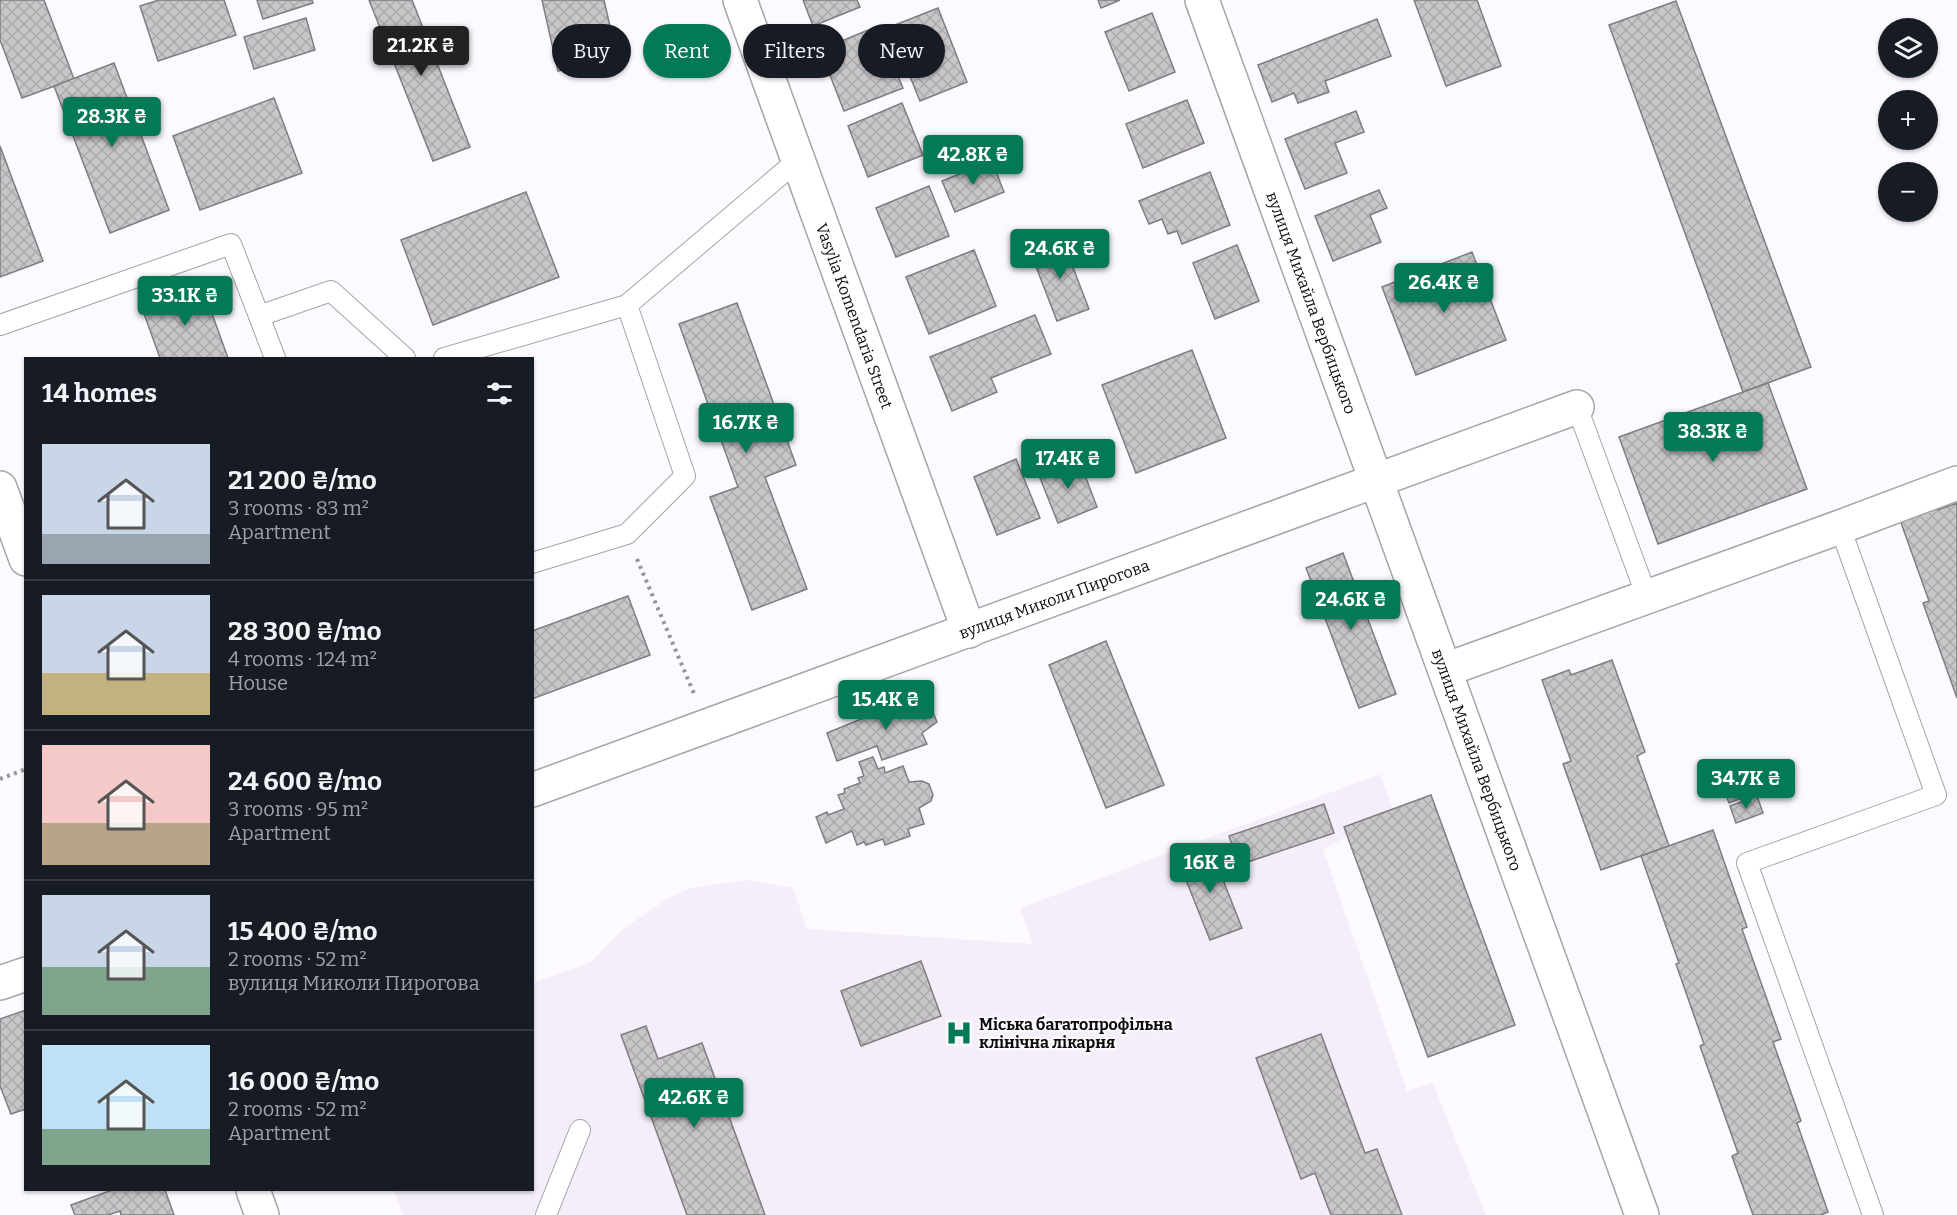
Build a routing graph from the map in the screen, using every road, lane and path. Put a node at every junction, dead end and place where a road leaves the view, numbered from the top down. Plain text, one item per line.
1 (740, 0) edge
2 (1208, 2) edge
3 (798, 160) junction
4 (627, 305) junction
5 (259, 316) junction
6 (0, 325) edge
7 (275, 357) edge
8 (404, 357) edge
9 (447, 357) edge
10 (1577, 407) joint
11 (1377, 482) junction
12 (1957, 483) edge
13 (0, 488) edge
14 (1840, 528) junction
15 (627, 534) junction
16 (24, 554) edge
17 (534, 562) edge
18 (1647, 597) junction
19 (969, 631) junction
20 (1445, 670) junction
21 (708, 726) junction
22 (24, 770) edge
23 (0, 778) edge
24 (534, 789) edge
25 (24, 975) edge
26 (0, 983) edge
27 (580, 1130) dead end
28 (253, 1191) edge
29 (262, 1215) edge
30 (546, 1215) edge
31 (1642, 1215) edge
32 (1873, 1215) edge

1 - 3 street, Vasylia Komendaria Street
2 - 11 street, вулиця Михайла Вербицького
3 - 4 lane
3 - 19 street, Vasylia Komendaria Street
4 - 9 lane
4 - 15 lane
5 - 6 lane
5 - 7 lane
5 - 8 lane
10 - 11 street, вулиця Миколи Пирогова
10 - 18 lane
11 - 19 street, вулиця Миколи Пирогова
11 - 20 street, вулиця Михайла Вербицького
12 - 14 street
13 - 16 street
14 - 18 street
14 - 32 lane
15 - 17 lane
15 - 21 path
18 - 20 street
19 - 21 street, вулиця Миколи Пирогова
20 - 31 street, вулиця Михайла Вербицького
21 - 24 street, вулиця Миколи Пирогова
22 - 23 path
25 - 26 street
27 - 30 lane
28 - 29 street

